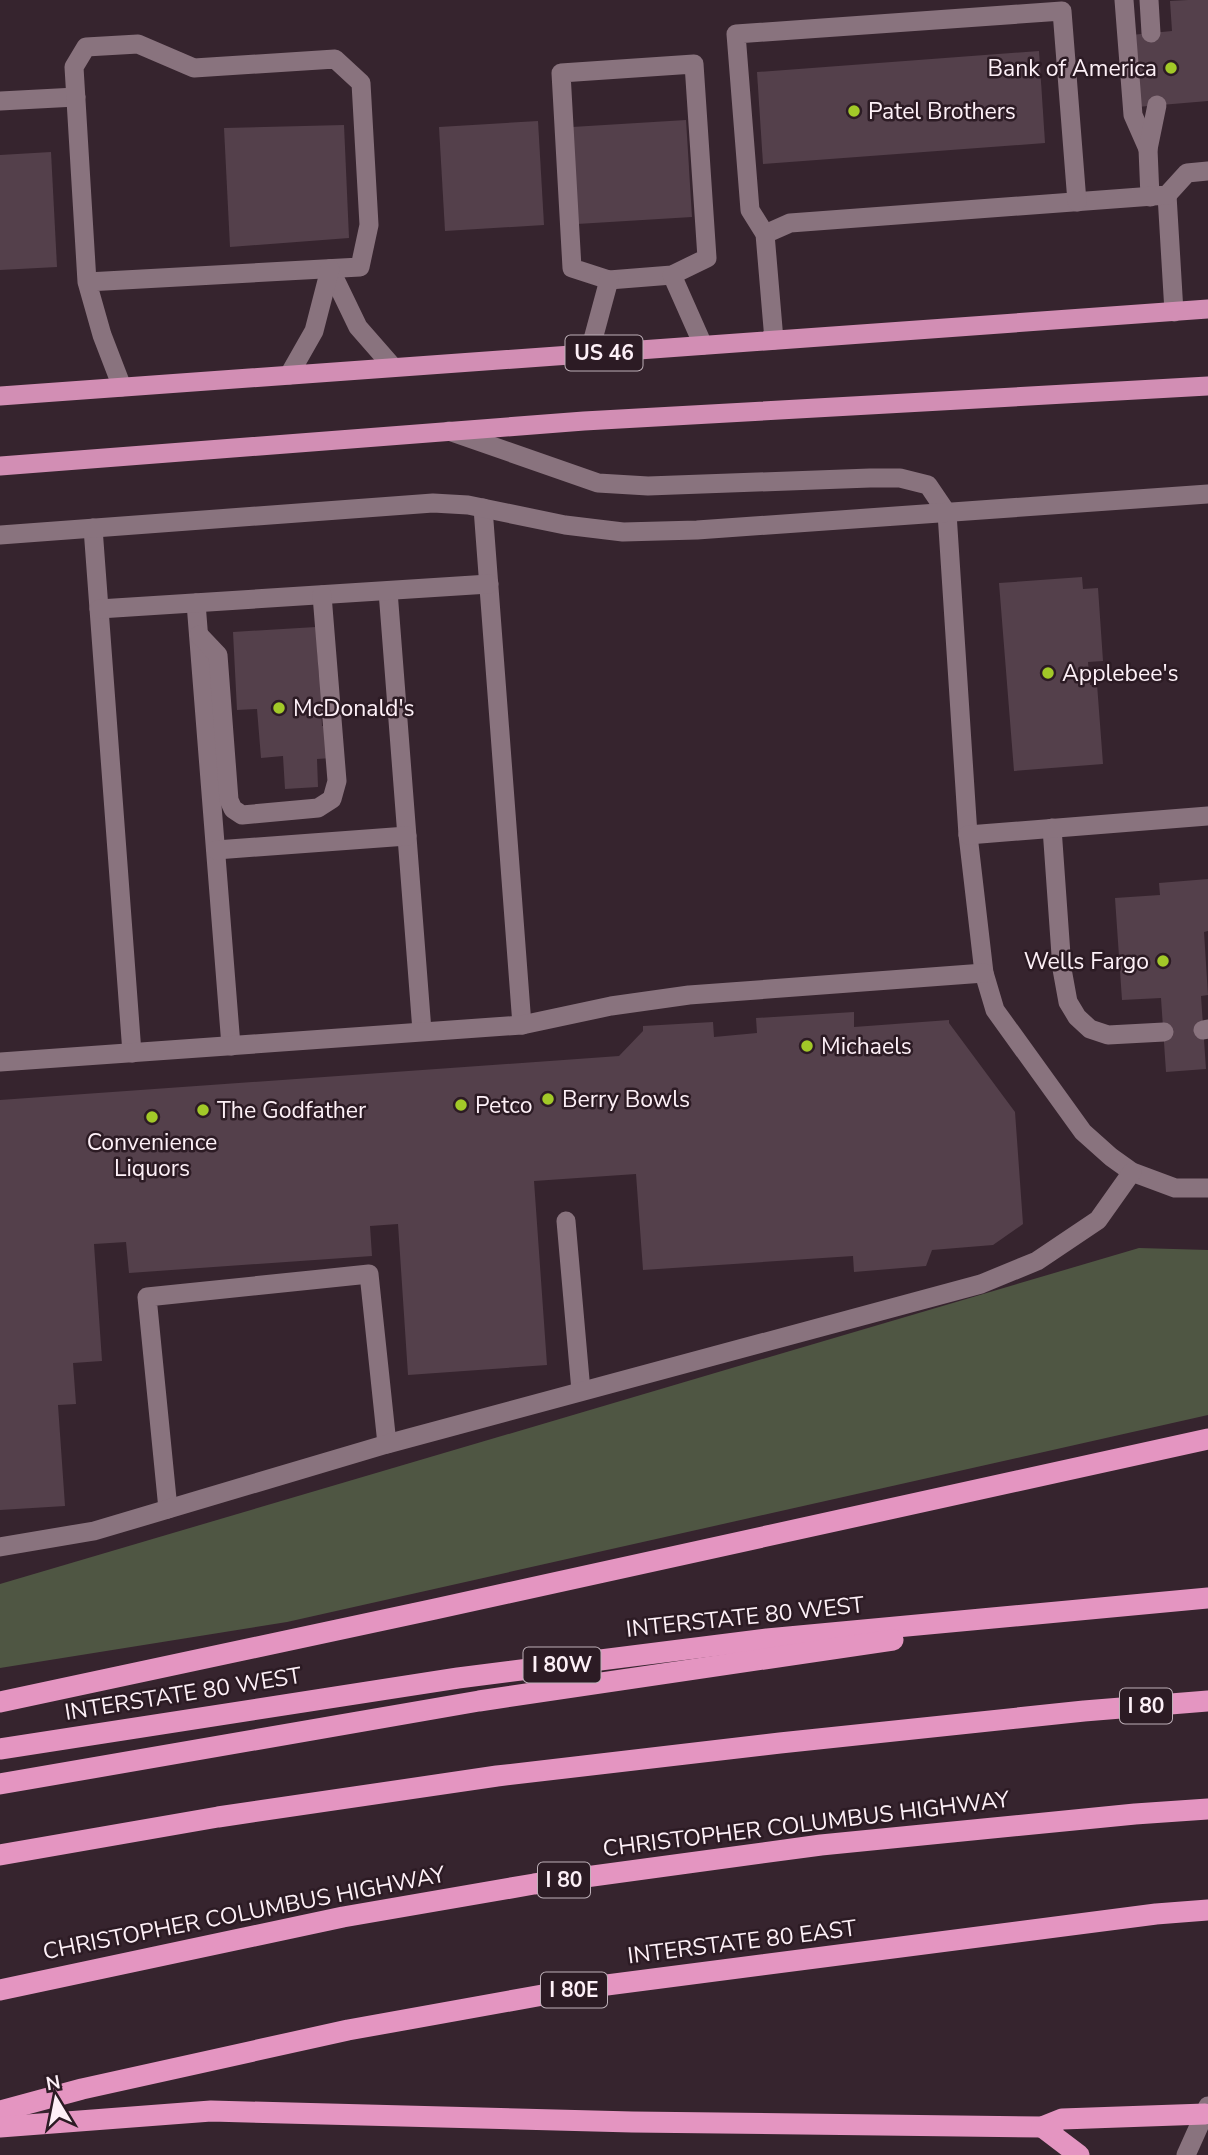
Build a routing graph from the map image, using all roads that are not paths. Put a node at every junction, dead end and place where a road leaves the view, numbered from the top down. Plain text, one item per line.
1 (1124, 0) edge
2 (1149, 0) edge
3 (1152, 33) dead end
4 (76, 97) junction
5 (0, 101) edge
6 (1157, 105) dead end
7 (1148, 149) junction
8 (1208, 171) edge
9 (1159, 196) junction
10 (1077, 202) junction
11 (765, 234) junction
12 (330, 269) junction
13 (673, 275) junction
14 (609, 280) junction
15 (88, 282) junction
16 (1208, 309) edge
17 (1174, 312) junction
18 (774, 340) junction
19 (702, 345) junction
20 (589, 354) junction
21 (393, 367) junction
22 (289, 375) junction
23 (1208, 386) edge
24 (122, 387) junction
25 (0, 396) edge
26 (448, 431) junction
27 (0, 467) edge
28 (1208, 494) edge
29 (483, 508) junction
30 (947, 513) junction
31 (93, 527) junction
32 (0, 535) edge
33 (489, 584) junction
34 (388, 591) junction
35 (322, 595) junction
36 (196, 603) junction
37 (99, 610) junction
38 (199, 635) junction
39 (1208, 816) edge
40 (1052, 828) junction
41 (968, 835) junction
42 (407, 836) junction
43 (216, 850) junction
44 (985, 973) junction
45 (522, 1025) junction
46 (422, 1031) junction
47 (1164, 1032) dead end
48 (231, 1046) junction
49 (132, 1053) junction
50 (0, 1062) edge
51 (1132, 1172) junction
52 (1208, 1188) edge
53 (566, 1221) dead end
54 (581, 1391) junction
55 (1208, 1439) edge
56 (387, 1444) junction
57 (168, 1509) junction
58 (0, 1547) edge
59 (1208, 1598) edge
60 (1127, 1606) junction
61 (1208, 1701) edge
62 (0, 1702) edge
63 (0, 1749) edge
64 (0, 1784) edge
65 (1208, 1809) edge
66 (0, 1855) edge
67 (1208, 1910) edge
68 (0, 1990) edge
69 (0, 2110) edge
70 (1206, 2110) edge
71 (0, 2127) edge
72 (1042, 2127) junction
73 (1079, 2155) edge
74 (1186, 2155) edge

1 - 7 main road
2 - 3 main road
4 - 5 main road
4 - 12 main road
4 - 15 main road
6 - 7 main road
7 - 9 main road
8 - 9 main road
9 - 10 main road
9 - 17 main road
10 - 11 main road
10 - 11 main road
11 - 18 main road
12 - 15 main road
12 - 21 main road
12 - 22 main road
13 - 14 main road
13 - 14 main road
13 - 19 main road
14 - 20 main road
15 - 24 main road
16 - 17 highway, US 46
17 - 18 highway, US 46
18 - 19 highway, US 46
19 - 20 highway, US 46
20 - 21 highway, US 46
21 - 22 highway, US 46
22 - 24 highway, US 46
23 - 26 highway
24 - 25 highway, US 46
26 - 27 highway
26 - 30 main road
28 - 30 main road
29 - 30 main road
29 - 31 main road
29 - 33 main road
30 - 41 main road
31 - 32 main road
31 - 37 main road
33 - 34 main road
33 - 45 main road
34 - 35 main road
34 - 42 main road
35 - 36 main road
35 - 38 main road
36 - 37 main road
36 - 38 main road
37 - 49 main road
38 - 43 main road
39 - 40 main road
40 - 41 main road
40 - 47 main road
41 - 44 main road
42 - 43 main road
42 - 46 main road
43 - 48 main road
44 - 45 main road
44 - 51 main road
45 - 46 main road
46 - 48 main road
48 - 49 main road
49 - 50 main road
51 - 52 main road
51 - 54 main road
53 - 54 main road
54 - 56 main road
55 - 62 highway
56 - 57 main road
56 - 57 main road
57 - 58 main road
59 - 60 highway, INTERSTATE 80 WEST / I 80W
60 - 63 highway, INTERSTATE 80 WEST / I 80W
60 - 64 highway
61 - 66 highway, I 80
65 - 68 highway, CHRISTOPHER COLUMBUS HIGHWAY / I 80
67 - 69 highway, INTERSTATE 80 EAST / I 80E
70 - 72 highway
70 - 74 main road
71 - 72 highway
72 - 73 highway

